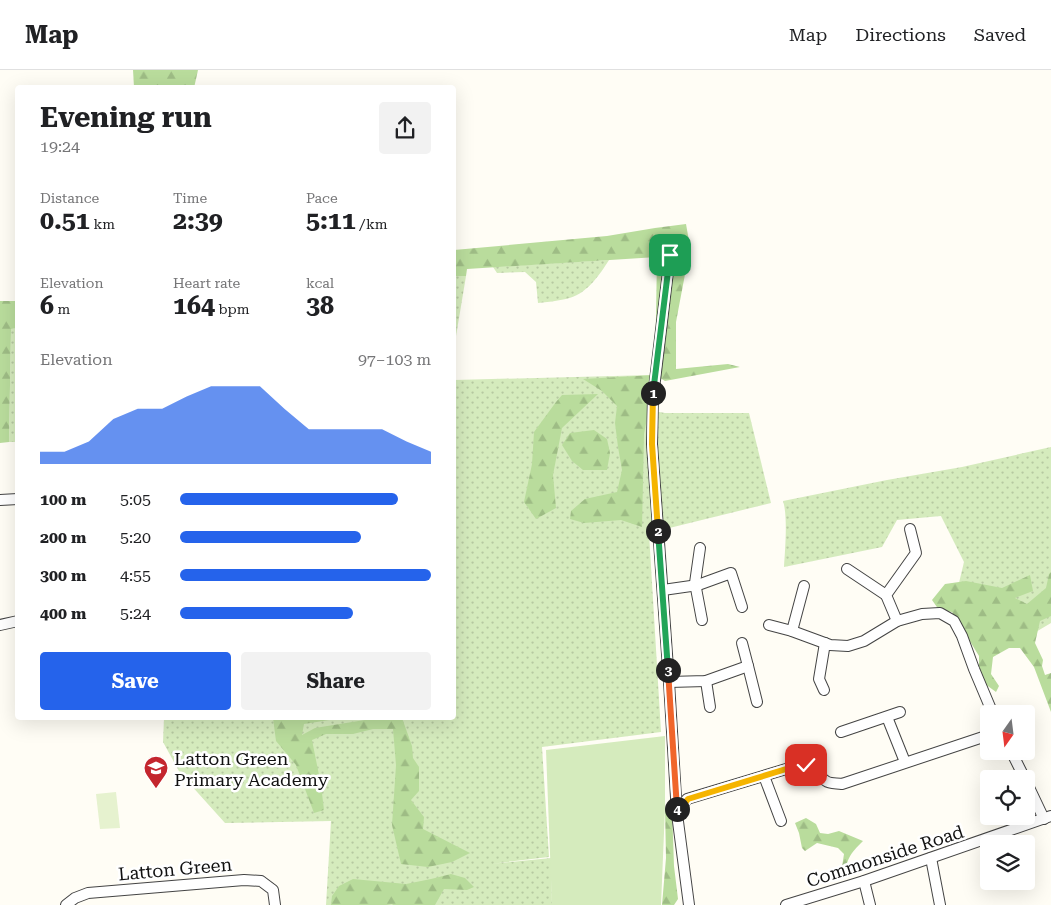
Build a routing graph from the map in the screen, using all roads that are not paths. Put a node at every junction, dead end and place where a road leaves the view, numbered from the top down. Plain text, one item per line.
1 (670, 255) dead end
2 (15, 499) edge
3 (0, 500) edge
4 (910, 530) dead end
5 (700, 548) dead end
6 (847, 569) dead end
7 (696, 585) junction
8 (804, 586) dead end
9 (663, 590) junction
10 (886, 594) junction
11 (742, 607) dead end
12 (702, 620) dead end
13 (898, 621) junction
14 (15, 622) edge
15 (0, 625) edge
16 (769, 625) dead end
17 (792, 631) junction
18 (742, 643) dead end
19 (825, 643) junction
20 (748, 666) junction
21 (706, 681) junction
22 (669, 682) junction
23 (824, 690) dead end
24 (757, 702) dead end
25 (989, 705) edge
26 (710, 707) dead end
27 (900, 712) dead end
28 (887, 717) junction
29 (841, 732) dead end
30 (980, 738) edge
31 (905, 762) junction
32 (764, 776) junction
33 (1035, 795) edge
34 (677, 814) junction
35 (1048, 817) edge
36 (781, 821) dead end
37 (931, 858) junction
38 (864, 881) junction
39 (66, 905) edge
40 (275, 905) edge
41 (689, 905) edge
42 (786, 905) edge
43 (870, 905) edge
44 (940, 905) edge

1 - 9 street
2 - 3 street
4 - 10 street
5 - 7 street
6 - 10 street
7 - 9 street
7 - 11 street
7 - 12 street
8 - 17 street
9 - 22 street
10 - 13 street
13 - 19 street
13 - 25 street
14 - 15 street
16 - 17 street
17 - 19 street
18 - 20 street
19 - 23 street
20 - 21 street
20 - 24 street
21 - 22 street
21 - 26 street
22 - 34 street
27 - 28 street
28 - 29 street
28 - 31 street
30 - 31 street
31 - 32 street
32 - 34 street
32 - 36 street
33 - 35 street
34 - 41 street
35 - 37 street, Commonside Road
37 - 38 street, Commonside Road
37 - 44 street
38 - 42 street, Commonside Road
38 - 43 street
39 - 40 street, Latton Green

